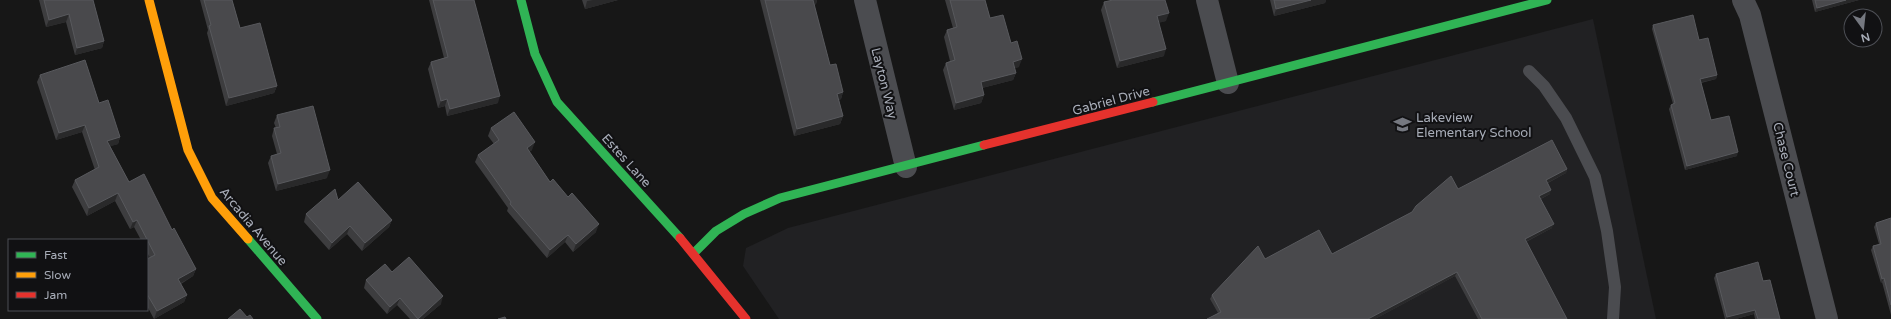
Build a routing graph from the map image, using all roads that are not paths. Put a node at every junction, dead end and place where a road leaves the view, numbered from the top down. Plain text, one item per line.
1 (149, 0) edge
2 (521, 0) edge
3 (865, 0) edge
4 (1207, 0) edge
5 (1547, 0) edge
6 (1743, 0) edge
7 (1513, 4) edge
8 (1529, 71) dead end
9 (1228, 83) junction
10 (906, 167) junction
11 (694, 253) junction
12 (317, 319) edge
13 (746, 319) edge
14 (1613, 319) edge
15 (1827, 319) edge

1 - 12 street, Arcadia Avenue
2 - 11 street, Estes Lane
3 - 10 street, Layton Way
4 - 9 street
5 - 7 street, Gabriel Drive
6 - 15 street, Chase Court
7 - 9 street, Gabriel Drive
8 - 14 lane
9 - 10 street, Gabriel Drive
10 - 11 street, Gabriel Drive
11 - 13 street, Estes Lane

